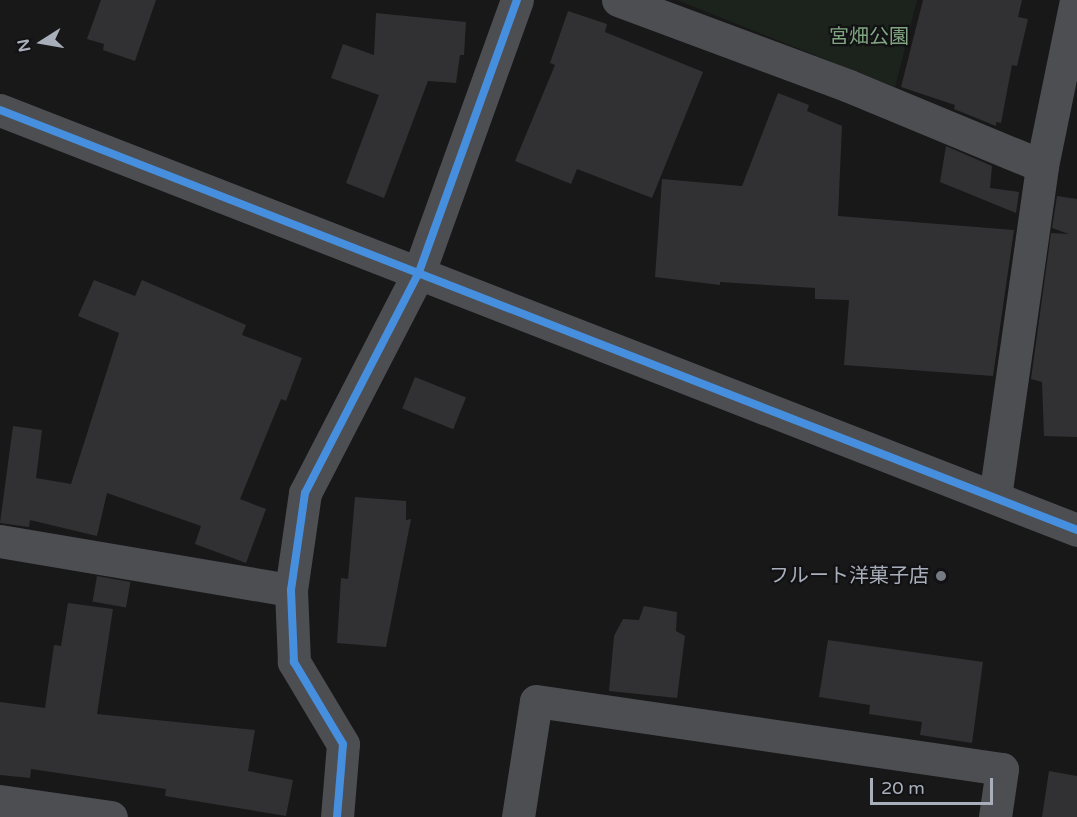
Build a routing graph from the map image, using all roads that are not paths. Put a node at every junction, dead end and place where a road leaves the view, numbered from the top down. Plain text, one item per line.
1 (517, 0) edge
2 (618, 0) edge
3 (1076, 0) edge
4 (6, 115) edge
5 (1042, 166) junction
6 (418, 272) junction
7 (995, 497) junction
8 (1077, 530) edge
9 (0, 541) edge
10 (291, 590) junction
11 (0, 801) edge
12 (111, 817) edge
13 (337, 817) edge
14 (518, 817) edge
15 (995, 817) edge

1 - 6 street
2 - 5 street
3 - 5 street
4 - 6 street
5 - 7 street
6 - 7 street
6 - 10 street
7 - 8 street
9 - 10 street
10 - 13 street
11 - 12 street
14 - 15 street

